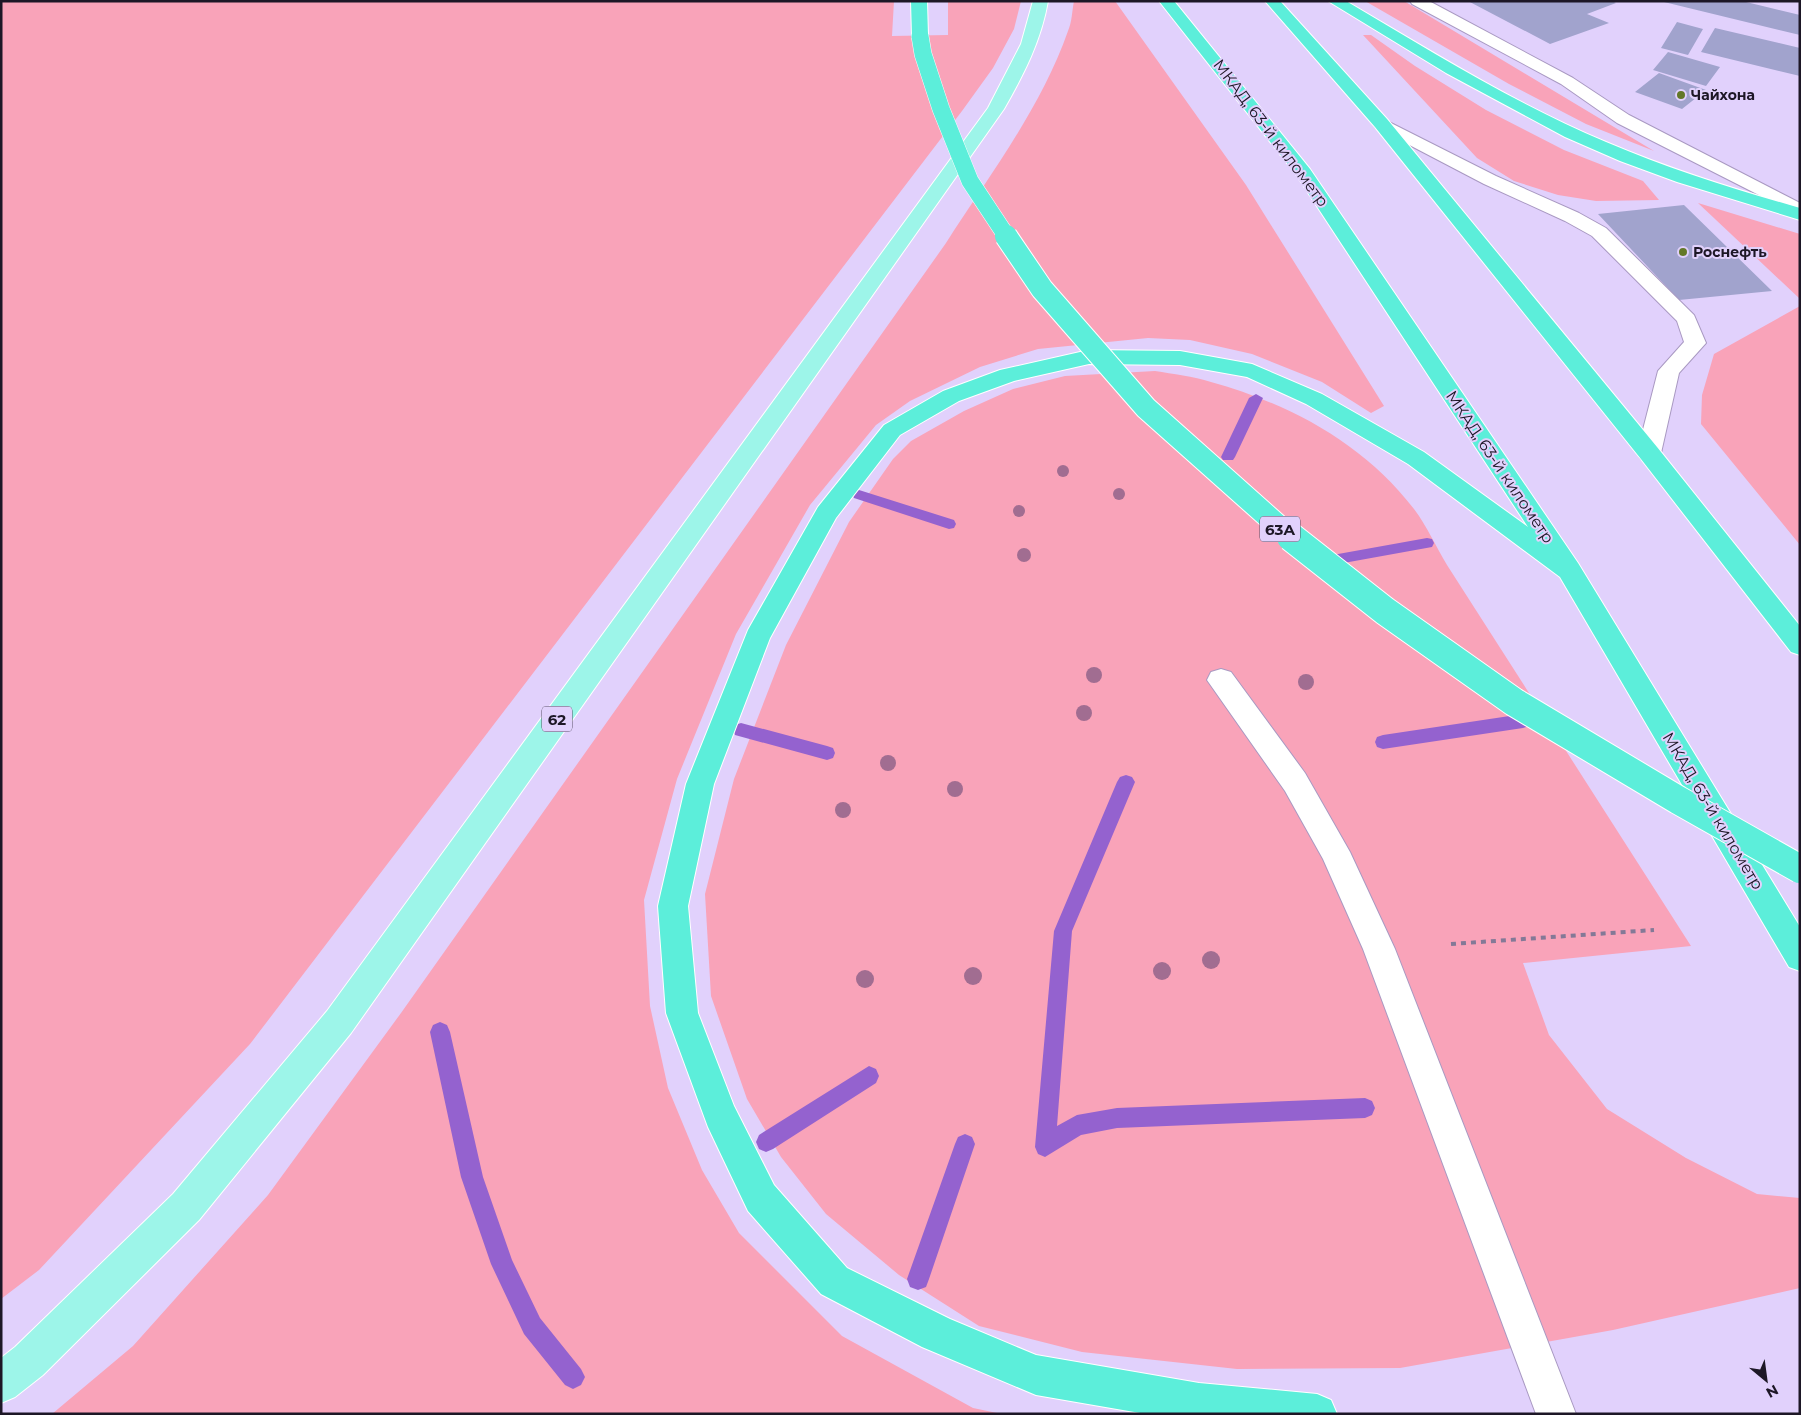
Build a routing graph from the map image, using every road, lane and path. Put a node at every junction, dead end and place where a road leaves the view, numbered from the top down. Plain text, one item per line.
1 (919, 1) edge
2 (1041, 1) edge
3 (1166, 1) edge
4 (1272, 1) edge
5 (1335, 1) edge
6 (1418, 1) edge
7 (1381, 122) junction
8 (1800, 210) edge
9 (1800, 214) edge
10 (1649, 453) junction
11 (1569, 570) junction
12 (1800, 645) edge
13 (1221, 680) dead end
14 (1800, 869) edge
15 (1654, 930) dead end
16 (1451, 944) dead end
17 (1800, 956) edge
18 (1, 1383) edge
19 (1317, 1414) edge
20 (1556, 1414) edge

1 - 14 highway, 63A, bridge
2 - 18 main road, 62
3 - 11 highway, МКАД, 63-й километр
4 - 7 highway
5 - 9 highway
6 - 8 lane
7 - 10 highway
7 - 10 lane
10 - 12 highway
11 - 17 highway, МКАД, 63-й километр
11 - 19 highway
13 - 20 lane
15 - 16 path

